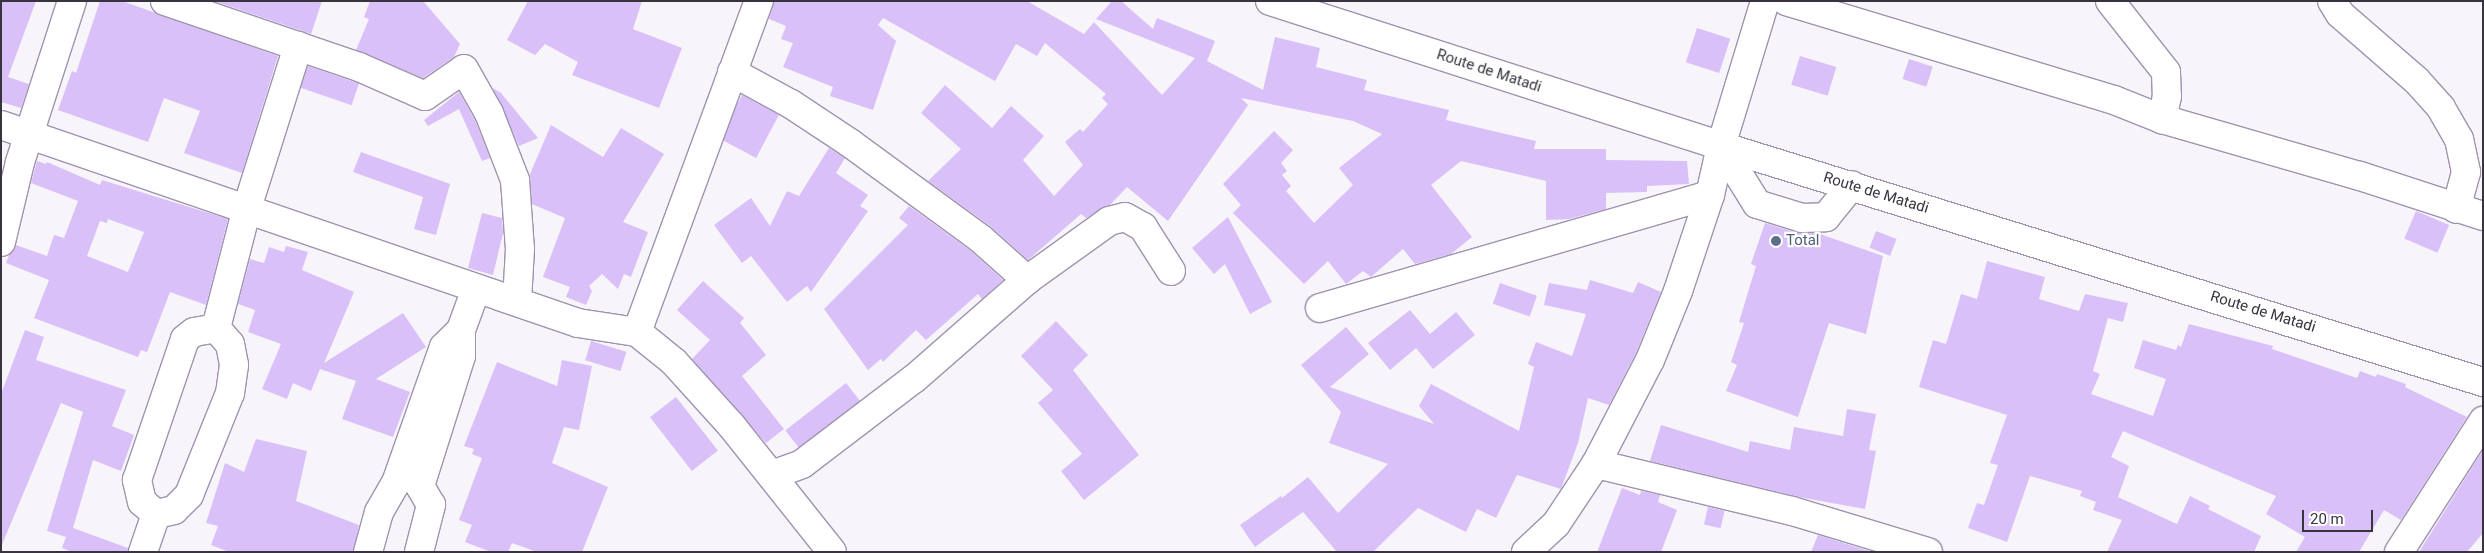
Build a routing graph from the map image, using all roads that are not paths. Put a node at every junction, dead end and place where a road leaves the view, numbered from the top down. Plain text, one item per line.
1 (72, 1) edge
2 (165, 1) edge
3 (759, 1) edge
4 (1270, 1) edge
5 (1765, 1) edge
6 (1786, 1) edge
7 (2110, 1) edge
8 (2332, 1) edge
9 (298, 46) junction
10 (732, 72) junction
11 (2162, 118) junction
12 (1, 126) edge
13 (28, 134) junction
14 (1721, 146) junction
15 (10, 171) edge
16 (2474, 174) edge
17 (1852, 185) junction
18 (1710, 195) junction
19 (247, 208) junction
20 (2456, 208) junction
21 (2483, 216) edge
22 (1, 242) edge
23 (1170, 271) dead end
24 (1027, 280) junction
25 (476, 289) junction
26 (517, 301) junction
27 (1320, 308) dead end
28 (216, 328) junction
29 (636, 332) junction
30 (2483, 382) edge
31 (2483, 421) edge
32 (1596, 464) junction
33 (414, 470) junction
34 (772, 475) junction
35 (156, 514) junction
36 (143, 552) edge
37 (368, 552) edge
38 (419, 552) edge
39 (832, 552) edge
40 (1526, 552) edge
41 (1928, 552) edge
42 (2399, 552) edge

1 - 13 main road
2 - 9 main road
3 - 10 main road
4 - 14 main road, Route de Matadi
5 - 14 main road
6 - 11 main road
7 - 11 main road
8 - 16 main road
9 - 19 main road
9 - 26 main road
10 - 24 main road
10 - 29 main road
11 - 20 main road
12 - 13 main road
13 - 15 main road
13 - 19 main road
14 - 17 main road, Route de Matadi
14 - 17 main road
14 - 18 main road
15 - 22 main road
16 - 20 main road
17 - 30 main road, Route de Matadi
18 - 27 main road
18 - 32 main road
19 - 25 main road
19 - 28 main road
20 - 21 main road
23 - 24 main road
24 - 34 main road
25 - 26 main road
25 - 33 main road
26 - 29 main road
28 - 35 main road
28 - 35 main road
29 - 34 main road
31 - 42 main road
32 - 40 main road
32 - 41 main road
33 - 37 main road
33 - 38 main road
34 - 39 main road
35 - 36 main road

